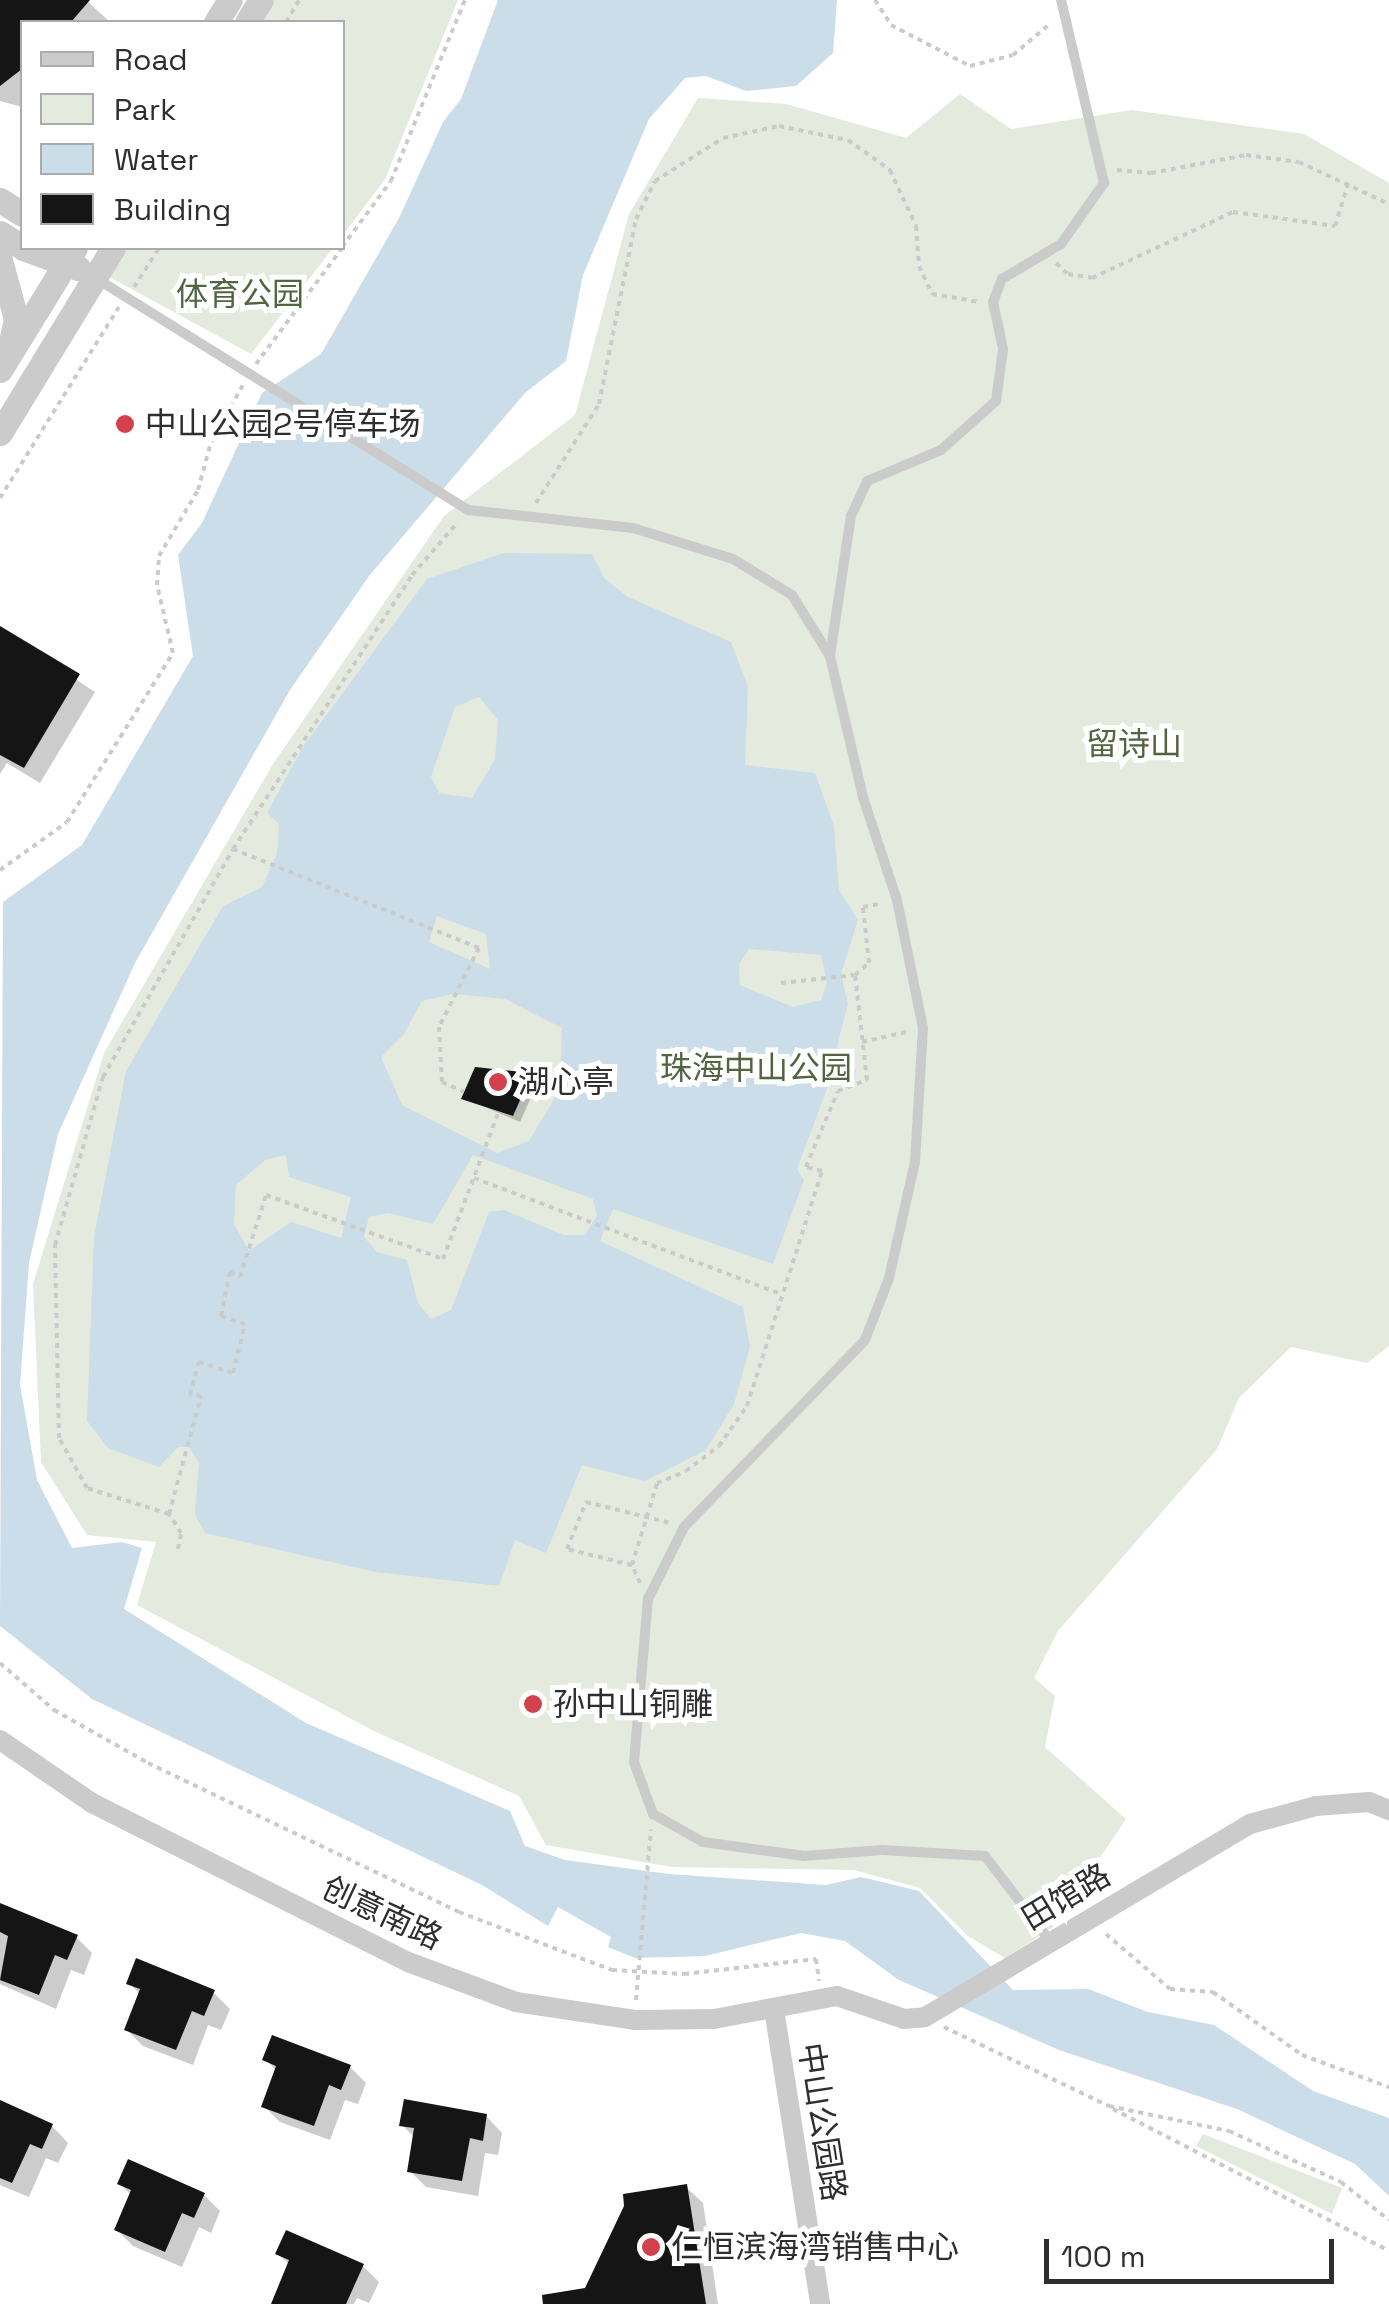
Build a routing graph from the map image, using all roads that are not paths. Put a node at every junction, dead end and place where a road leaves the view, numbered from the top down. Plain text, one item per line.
1 (1061, 0) edge
2 (28, 250) edge
3 (113, 250) edge
4 (67, 252) edge
5 (0, 260) edge
6 (96, 278) junction
7 (4, 364) edge
8 (0, 434) edge
9 (830, 656) junction
10 (0, 1740) edge
11 (1389, 1810) edge
12 (1050, 1941) junction
13 (774, 2009) junction
14 (820, 2304) edge

1 - 9 lane
2 - 4 street
3 - 6 street
4 - 6 street
4 - 7 street
5 - 7 street
6 - 8 street
6 - 9 lane
9 - 12 lane
10 - 13 street, 创意南路
11 - 12 street, 田馆路
12 - 13 street, 田馆路
13 - 14 street, 中山公园路

